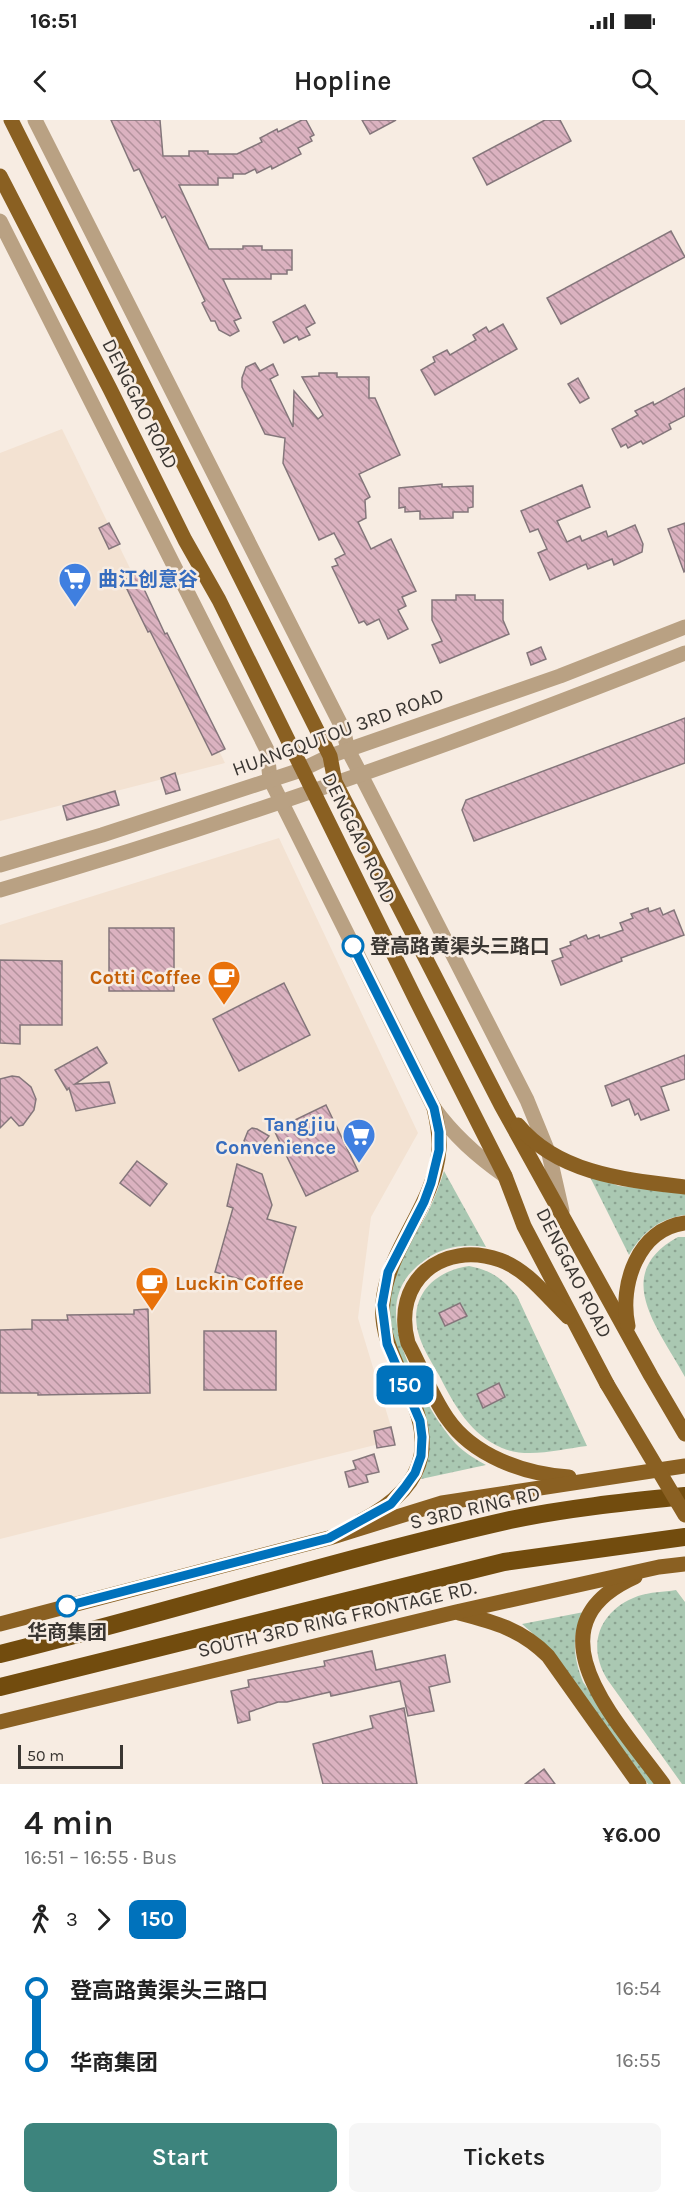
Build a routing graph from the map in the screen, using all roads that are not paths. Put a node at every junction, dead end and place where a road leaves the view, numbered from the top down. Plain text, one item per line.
1 (11, 120) edge
2 (35, 120) edge
3 (0, 176) edge
4 (0, 221) edge
5 (685, 627) edge
6 (685, 653) edge
7 (348, 750) junction
8 (330, 756) junction
9 (301, 770) junction
10 (360, 773) junction
11 (270, 779) junction
12 (335, 782) junction
13 (312, 790) junction
14 (280, 800) junction
15 (0, 865) edge
16 (0, 890) edge
17 (501, 1105) junction
18 (434, 1108) junction
19 (548, 1150) junction
20 (505, 1176) junction
21 (685, 1187) edge
22 (564, 1217) junction
23 (685, 1223) edge
24 (576, 1324) junction
25 (631, 1338) junction
26 (685, 1434) edge
27 (685, 1466) edge
28 (596, 1478) junction
29 (685, 1496) edge
30 (685, 1515) edge
31 (685, 1537) edge
32 (329, 1538) junction
33 (685, 1564) edge
34 (659, 1567) junction
35 (456, 1612) junction
36 (0, 1624) edge
37 (0, 1654) edge
38 (0, 1687) edge
39 (0, 1722) edge
40 (639, 1784) edge
41 (663, 1784) edge

1 - 8 main road, DENGGAO ROAD
2 - 7 street
3 - 9 main road, DENGGAO ROAD
4 - 11 street
5 - 7 street, HUANGQUTOU 3RD ROAD
6 - 10 street
7 - 8 street, HUANGQUTOU 3RD ROAD
7 - 10 street
8 - 9 street, HUANGQUTOU 3RD ROAD
8 - 12 main road, DENGGAO ROAD
9 - 11 street, HUANGQUTOU 3RD ROAD
9 - 13 main road, DENGGAO ROAD
10 - 12 street
10 - 19 street
11 - 14 street
11 - 15 street, HUANGQUTOU 3RD ROAD
12 - 13 street
12 - 17 main road, DENGGAO ROAD
13 - 14 street
13 - 20 main road, DENGGAO ROAD
14 - 16 street
14 - 18 street
17 - 19 main road
17 - 22 main road, DENGGAO ROAD
18 - 20 street
18 - 32 main road
19 - 21 main road
19 - 22 street
20 - 24 main road, DENGGAO ROAD
22 - 25 main road, DENGGAO ROAD
23 - 25 main road
24 - 28 main road
24 - 30 main road, DENGGAO ROAD, bridge
25 - 26 main road, DENGGAO ROAD
27 - 28 main road
28 - 32 main road
29 - 37 highway, S 3RD RING RD
31 - 38 highway
32 - 36 main road
33 - 34 main road, SOUTH 3RD RING FRONTAGE RD.
34 - 35 main road, SOUTH 3RD RING FRONTAGE RD.
34 - 41 main road
35 - 39 main road, SOUTH 3RD RING FRONTAGE RD.
35 - 40 main road

